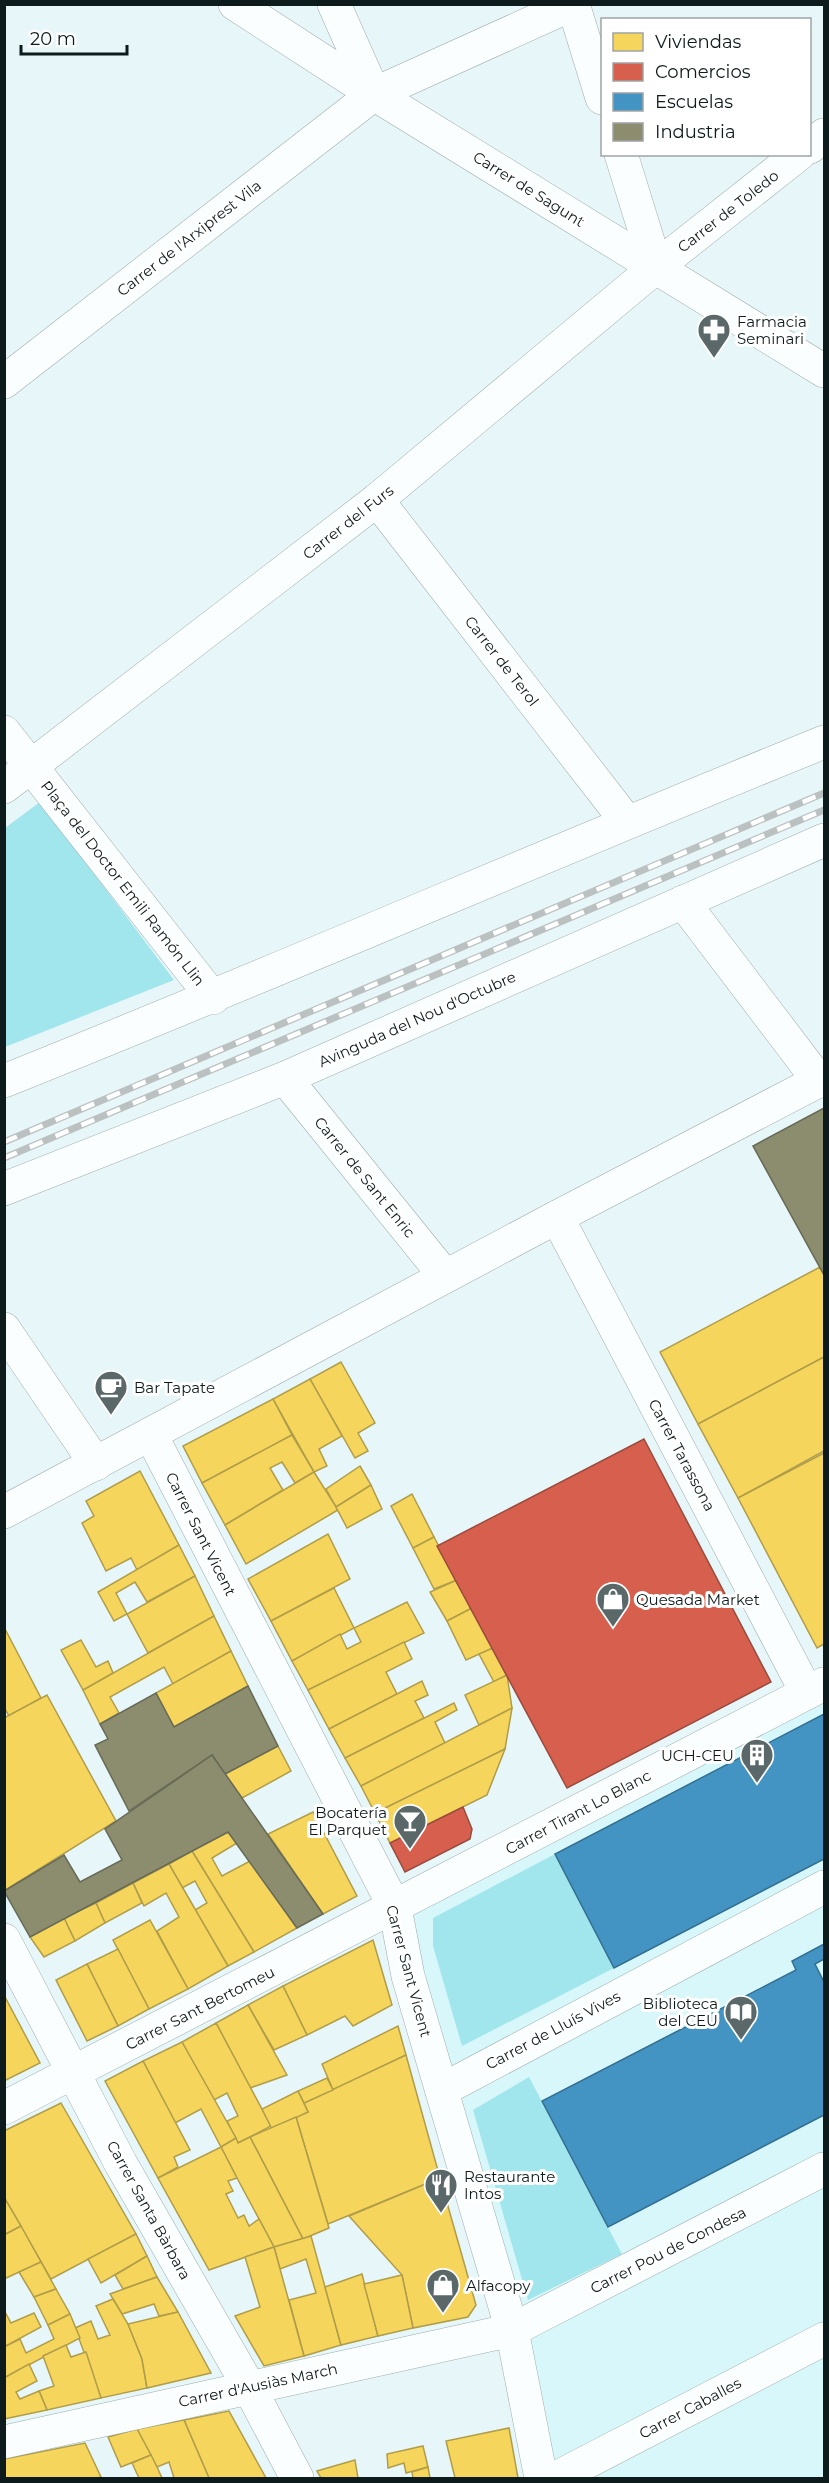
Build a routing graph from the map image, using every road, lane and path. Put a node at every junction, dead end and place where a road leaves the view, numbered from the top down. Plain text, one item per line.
1 (235, 4) edge
2 (334, 4) edge
3 (573, 4) edge
4 (601, 92) edge
5 (374, 94) junction
6 (825, 135) edge
7 (811, 146) edge
8 (622, 156) edge
9 (797, 156) edge
10 (656, 267) junction
11 (825, 371) edge
12 (4, 382) edge
13 (377, 500) junction
14 (4, 732) edge
15 (825, 742) edge
16 (31, 766) junction
17 (4, 787) edge
18 (627, 822) junction
19 (825, 840) edge
20 (683, 902) junction
21 (213, 998) junction
22 (285, 1078) junction
23 (822, 1079) edge
24 (4, 1081) edge
25 (4, 1189) edge
26 (557, 1217) junction
27 (445, 1276) junction
28 (4, 1329) edge
29 (151, 1435) junction
30 (96, 1464) junction
31 (4, 1512) edge
32 (816, 1688) edge
33 (825, 1887) edge
34 (395, 1908) junction
35 (4, 1940) edge
36 (75, 2073) junction
37 (442, 2090) junction
38 (4, 2109) edge
39 (825, 2169) edge
40 (512, 2330) junction
41 (825, 2338) edge
42 (249, 2387) junction
43 (4, 2442) edge
44 (297, 2478) edge
45 (542, 2478) edge
46 (556, 2478) edge

1 - 5 street, Carrer de Sagunt
2 - 5 street
3 - 4 street
3 - 5 street, Carrer de l'Arxiprest Vila
5 - 10 street, Carrer de Sagunt
5 - 12 street, Carrer de l'Arxiprest Vila
6 - 7 street
8 - 10 street
9 - 10 street, Carrer de Toledo
10 - 11 street, Carrer de Sagunt
10 - 13 street, Carrer del Furs
13 - 16 street, Carrer del Furs
13 - 18 street, Carrer de Terol
14 - 16 street
15 - 18 street
16 - 17 street, Plaça del Doctor Emili Ramón Llin
16 - 21 street, Plaça del Doctor Emili Ramón Llin
18 - 21 street
19 - 20 street, Avinguda del Nou d'Octubre
20 - 22 street, Avinguda del Nou d'Octubre
20 - 23 street
21 - 24 street
22 - 25 street, Avinguda del Nou d'Octubre
22 - 27 street, Carrer de Sant Enric
23 - 26 street
26 - 27 street
26 - 32 street, Carrer Tarassona
27 - 29 street
28 - 30 street
29 - 30 street
29 - 34 street, Carrer Sant Vicent
30 - 31 street
32 - 34 street, Carrer Tirant Lo Blanc
33 - 37 street, Carrer de Lluís Vives
34 - 36 street, Carrer Sant Bertomeu
34 - 37 street, Carrer Sant Vicent
35 - 36 street, Carrer Santa Bàrbara
36 - 38 street, Carrer Sant Bertomeu
36 - 42 street, Carrer Santa Bàrbara
37 - 40 street, Carrer Sant Vicent
39 - 40 street, Carrer Pou de Condesa
40 - 42 street, Carrer d'Ausiàs March
40 - 45 street, Carrer Sant Vicent
41 - 46 street, Carrer Caballes
42 - 43 street, Carrer d'Ausiàs March
42 - 44 street, Carrer Santa Bàrbara

